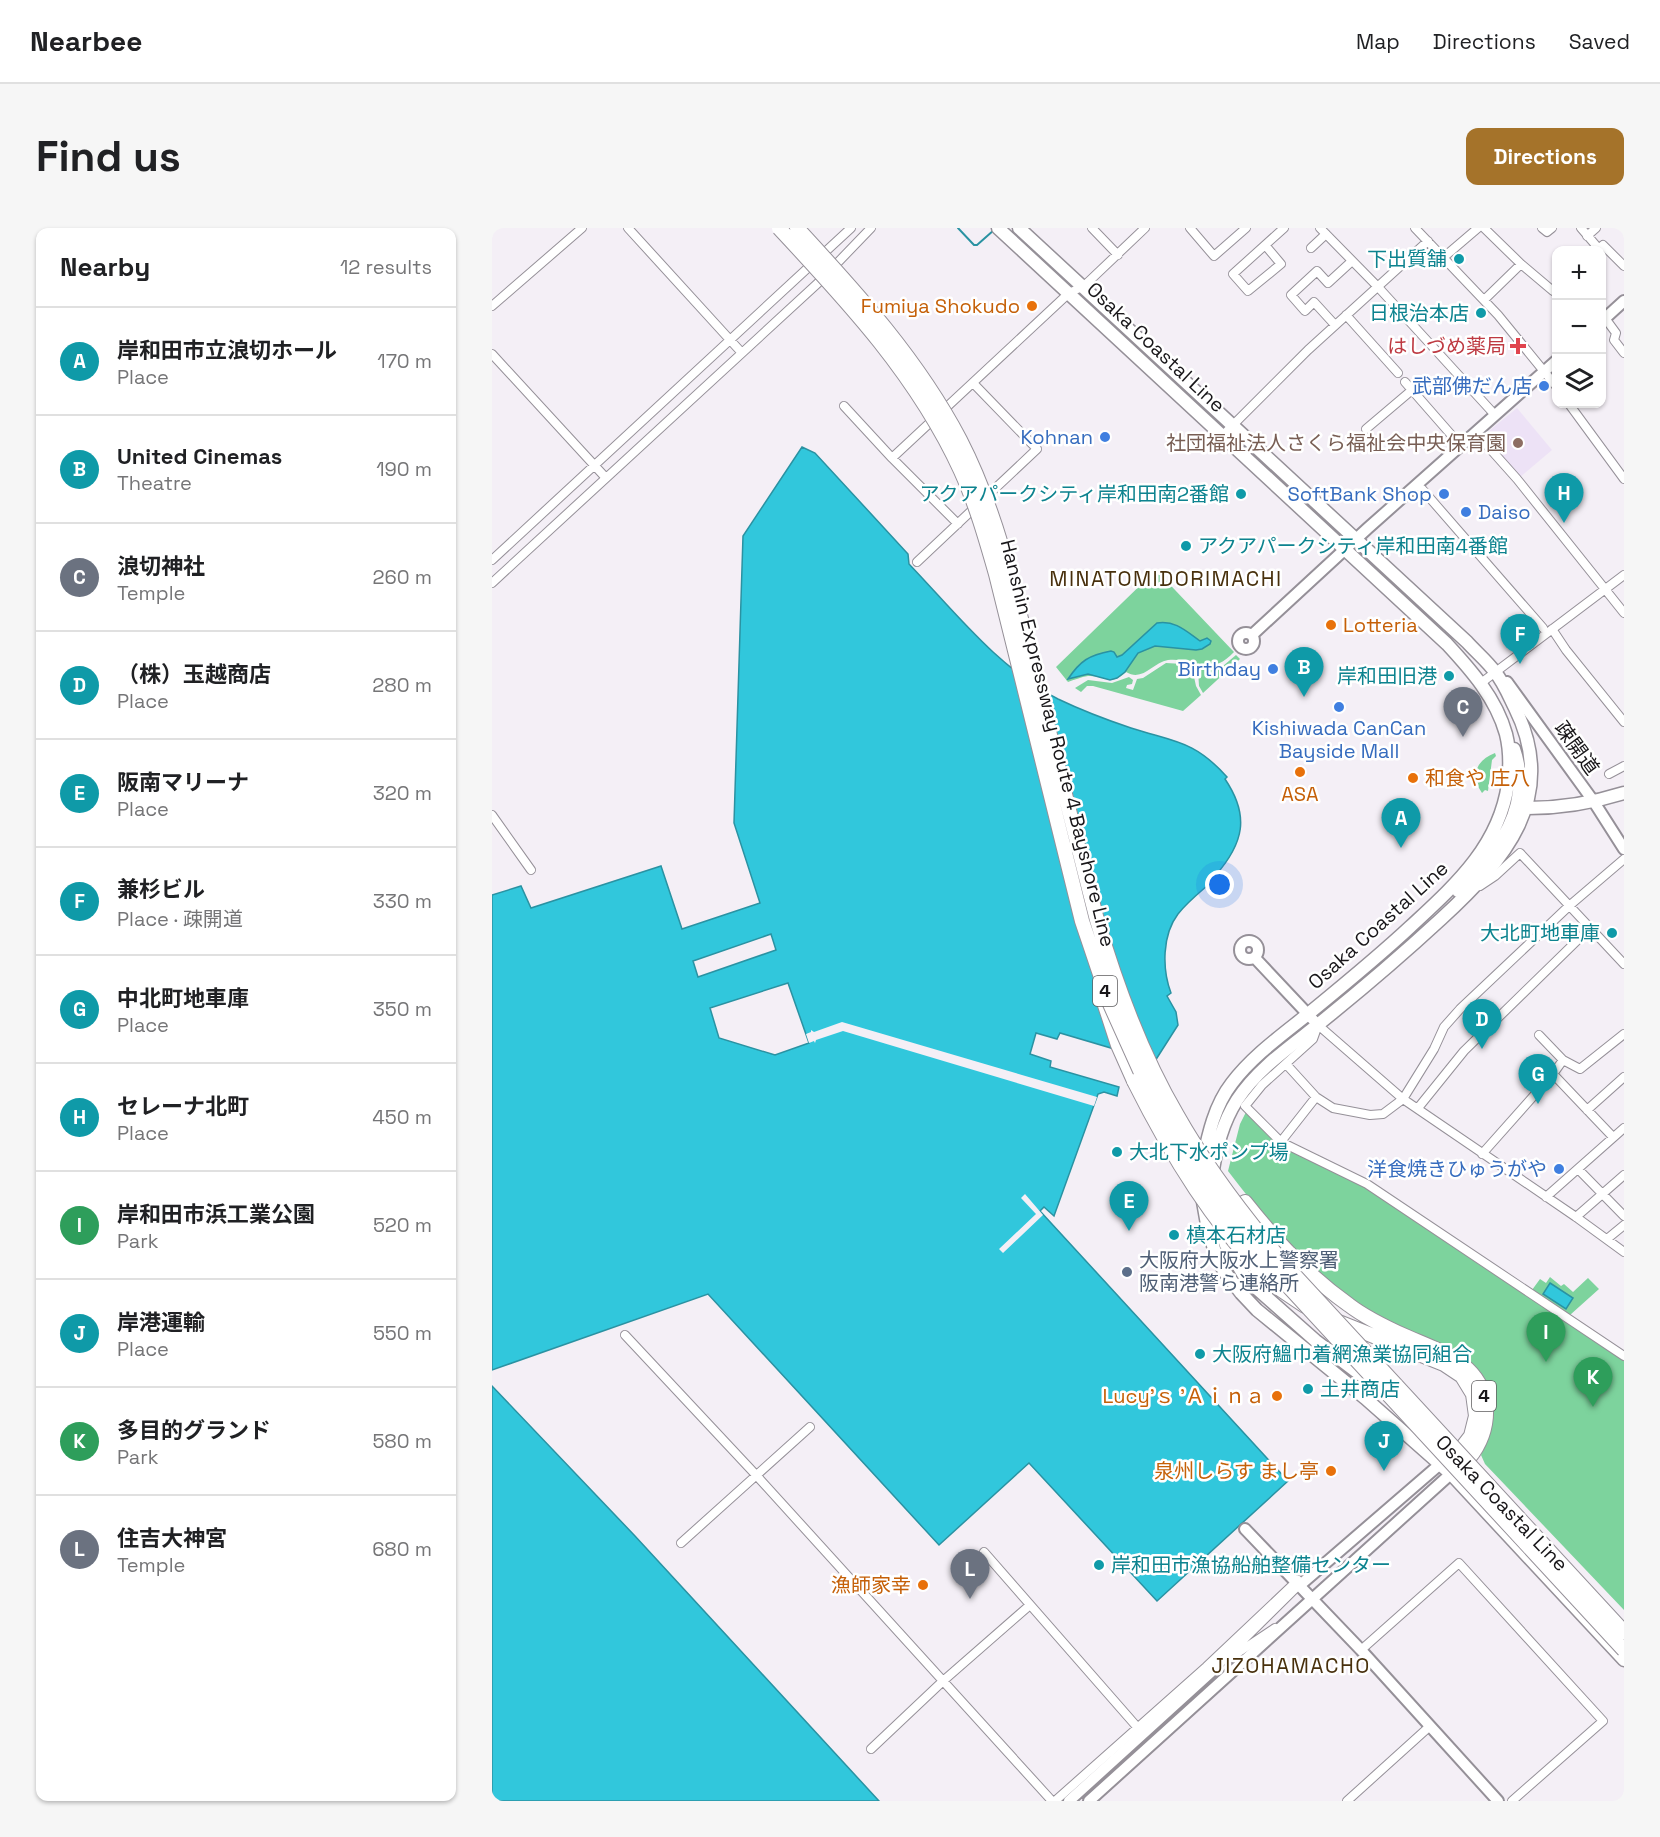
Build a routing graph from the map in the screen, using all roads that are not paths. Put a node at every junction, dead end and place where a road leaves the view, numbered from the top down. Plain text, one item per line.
1 (582, 228) edge
2 (628, 228) edge
3 (779, 228) edge
4 (797, 228) edge
5 (851, 228) edge
6 (871, 228) edge
7 (998, 228) edge
8 (1019, 228) edge
9 (1092, 228) edge
10 (1145, 228) edge
11 (1246, 228) edge
12 (1284, 228) edge
13 (1415, 228) edge
14 (1478, 228) edge
15 (1484, 228) edge
16 (1542, 228) edge
17 (1552, 228) edge
18 (1581, 228) edge
19 (1596, 228) edge
20 (1195, 230) edge
21 (1323, 231) edge
22 (1587, 236) junction
23 (1428, 241) junction
24 (1265, 245) junction
25 (1595, 246) edge
26 (1311, 248) dead end
27 (1606, 248) edge
28 (1118, 255) junction
29 (1444, 257) junction
30 (1352, 261) junction
31 (1521, 264) junction
32 (1624, 266) edge
33 (1084, 286) junction
34 (1378, 287) junction
35 (1552, 290) edge
36 (1069, 293) junction
37 (1484, 300) junction
38 (1624, 301) edge
39 (492, 306) edge
40 (1346, 315) junction
41 (1606, 316) edge
42 (1606, 322) edge
43 (1335, 325) junction
44 (730, 340) junction
45 (742, 353) junction
46 (1624, 353) edge
47 (492, 354) edge
48 (1552, 365) edge
49 (1545, 371) junction
50 (1398, 373) dead end
51 (1552, 380) edge
52 (1405, 382) dead end
53 (973, 383) junction
54 (1412, 390) junction
55 (844, 406) dead end
56 (1572, 408) edge
57 (1495, 415) junction
58 (1233, 425) junction
59 (1366, 429) dead end
60 (1476, 433) junction
61 (1222, 435) junction
62 (1461, 446) junction
63 (892, 459) junction
64 (595, 465) junction
65 (606, 478) junction
66 (1624, 479) edge
67 (1422, 489) dead end
68 (958, 524) junction
69 (1356, 540) junction
70 (1345, 549) junction
71 (492, 560) edge
72 (917, 562) dead end
73 (1624, 575) edge
74 (492, 582) edge
75 (1605, 588) junction
76 (1624, 613) edge
77 (1543, 628) dead end
78 (1552, 628) junction
79 (1252, 635) dead end
80 (1495, 672) junction
81 (1481, 683) junction
82 (1624, 722) edge
83 (1506, 735) junction
84 (1624, 766) edge
85 (1609, 774) dead end
86 (1624, 793) edge
87 (1594, 802) junction
88 (1521, 808) junction
89 (492, 815) edge
90 (1624, 849) edge
91 (1624, 859) edge
92 (531, 870) dead end
93 (1473, 889) junction
94 (1444, 896) junction
95 (1569, 906) junction
96 (1591, 927) junction
97 (1092, 954) junction
98 (1256, 958) dead end
99 (1624, 964) edge
100 (1308, 1014) junction
101 (1318, 1025) junction
102 (1624, 1034) edge
103 (1539, 1035) dead end
104 (1563, 1060) junction
105 (1286, 1064) junction
106 (1152, 1067) junction
107 (1553, 1074) junction
108 (1624, 1077) edge
109 (1316, 1096) junction
110 (1402, 1099) junction
111 (1418, 1108) junction
112 (1587, 1110) junction
113 (1624, 1128) edge
114 (1613, 1137) junction
115 (1283, 1139) dead end
116 (1482, 1154) junction
117 (1578, 1168) junction
118 (1624, 1175) edge
119 (1602, 1193) junction
120 (1546, 1197) junction
121 (1624, 1216) edge
122 (1576, 1217) junction
123 (1624, 1225) edge
124 (1606, 1239) junction
125 (1624, 1252) edge
126 (625, 1335) dead end
127 (1624, 1356) edge
128 (810, 1427) dead end
129 (1465, 1454) junction
130 (1438, 1463) junction
131 (756, 1474) junction
132 (1451, 1474) junction
133 (1245, 1529) dead end
134 (681, 1543) dead end
135 (984, 1552) dead end
136 (1297, 1584) junction
137 (1311, 1599) junction
138 (1030, 1605) junction
139 (1296, 1613) junction
140 (1624, 1623) edge
141 (1624, 1632) edge
142 (1361, 1650) junction
143 (1624, 1650) edge
144 (1624, 1660) edge
145 (1211, 1672) junction
146 (943, 1681) junction
147 (1430, 1726) junction
148 (1138, 1728) junction
149 (871, 1749) dead end
150 (1054, 1801) edge
151 (1070, 1801) edge
152 (1089, 1801) edge
153 (1347, 1801) edge
154 (1498, 1801) edge
155 (1512, 1801) edge

1 - 39 street
2 - 44 street
3 - 97 highway, Hanshin Expressway Route 4 Bayshore Line / 4, bridge
4 - 106 highway, Hanshin Expressway Route 4 Bayshore Line / 4, bridge
5 - 44 street
6 - 45 street
7 - 36 main road, Osaka Coastal Line
8 - 33 main road, Osaka Coastal Line
9 - 28 street
10 - 28 street
11 - 20 street
12 - 24 street
13 - 23 street
14 - 29 street
15 - 31 street
16 - 17 street
18 - 22 street
19 - 22 street
21 - 26 street
21 - 30 street
22 - 25 street
23 - 29 street
23 - 34 street
24 - 24 street
27 - 32 street
28 - 33 street
29 - 37 street
30 - 34 street
30 - 43 street
31 - 35 street
31 - 37 street
33 - 36 street
33 - 58 main road, Osaka Coastal Line
34 - 40 street
34 - 57 street
36 - 53 street
36 - 61 main road, Osaka Coastal Line
37 - 49 street
38 - 41 street
40 - 43 street
40 - 50 street
42 - 46 street
43 - 58 street
44 - 45 street
44 - 64 street
45 - 65 street
47 - 64 street
48 - 49 street
49 - 51 street
49 - 57 street
52 - 54 street
53 - 63 street
53 - 68 street
54 - 59 street
54 - 62 street
55 - 63 street
56 - 66 street
57 - 60 street
58 - 61 street
58 - 69 main road, Osaka Coastal Line
60 - 62 street
60 - 75 street
61 - 70 main road, Osaka Coastal Line
62 - 69 street
63 - 68 street
64 - 65 street
64 - 71 street
65 - 74 street
67 - 77 street
68 - 72 street
69 - 70 street
69 - 80 main road, Osaka Coastal Line
70 - 79 street
70 - 81 main road, Osaka Coastal Line
73 - 75 street
75 - 76 street
75 - 78 street
78 - 80 street
78 - 82 street
80 - 81 street
80 - 87 street, 疎開道
80 - 88 main road, Osaka Coastal Line
81 - 83 main road, Osaka Coastal Line
83 - 88 main road
83 - 94 main road, Osaka Coastal Line
84 - 85 street
86 - 87 main road
87 - 88 main road
87 - 90 street, 疎開道
88 - 93 main road, Osaka Coastal Line
88 - 94 main road
89 - 92 street
91 - 95 street
93 - 95 street
93 - 101 main road, Osaka Coastal Line
94 - 100 main road, Osaka Coastal Line
95 - 96 street
95 - 110 street
96 - 99 street
96 - 111 street
97 - 129 highway, 4, bridge
97 - 143 highway, Hanshin Expressway Route 4 Bayshore Line / 4, bridge
98 - 100 street
100 - 101 street
100 - 130 main road, Osaka Coastal Line
101 - 105 street
101 - 110 street
101 - 129 main road, Osaka Coastal Line
102 - 104 street
103 - 104 street
104 - 107 street
105 - 109 street
105 - 127 street
106 - 129 highway, 4, bridge
106 - 141 highway, Hanshin Expressway Route 4 Bayshore Line / 4, bridge
107 - 112 street
107 - 116 street
108 - 112 street
109 - 110 street
109 - 115 street
110 - 111 street
111 - 116 street
112 - 114 street
113 - 114 street
114 - 117 street
116 - 120 street
117 - 119 street
117 - 120 street
118 - 119 street
119 - 121 street
119 - 122 street
120 - 122 street
122 - 124 street
123 - 124 street
124 - 125 street
126 - 131 street
128 - 131 street
129 - 130 street
129 - 132 street
129 - 140 main road, Osaka Coastal Line
130 - 132 main road, Osaka Coastal Line
130 - 136 street
131 - 134 street
131 - 146 street
132 - 137 street
132 - 144 main road, Osaka Coastal Line
133 - 136 street
135 - 138 street
136 - 137 street
136 - 145 street
136 - 148 street
137 - 139 street
137 - 142 street
138 - 146 street
138 - 148 street
139 - 145 street
139 - 152 street
142 - 147 street
142 - 155 street
145 - 151 street
146 - 149 street
146 - 150 street
147 - 153 street
147 - 154 street
148 - 150 street

